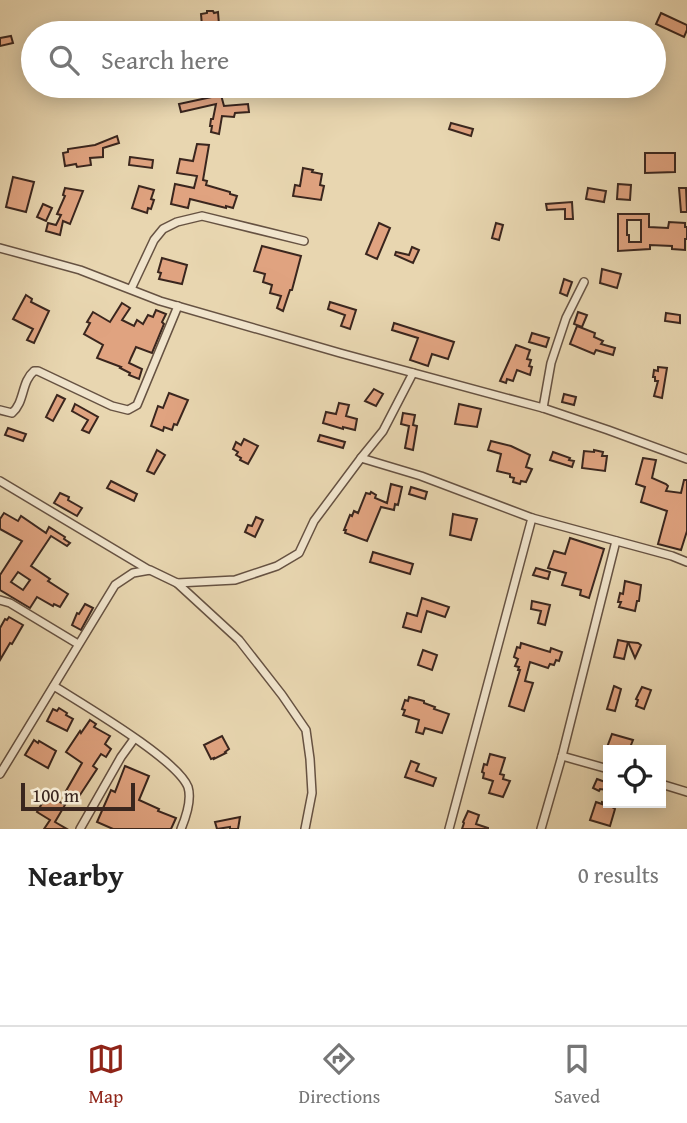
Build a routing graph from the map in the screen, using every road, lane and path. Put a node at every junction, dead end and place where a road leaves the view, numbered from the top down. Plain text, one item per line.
1 (304, 241) dead end
2 (0, 248) edge
3 (584, 282) dead end
4 (131, 289) junction
5 (178, 306) junction
6 (413, 373) junction
7 (542, 408) junction
8 (0, 410) edge
9 (360, 458) junction
10 (687, 459) edge
11 (0, 481) edge
12 (532, 518) junction
13 (616, 541) junction
14 (687, 562) edge
15 (150, 570) junction
16 (177, 583) junction
17 (0, 600) edge
18 (78, 645) junction
19 (54, 686) junction
20 (134, 739) junction
21 (562, 756) junction
22 (603, 768) edge
23 (0, 774) edge
24 (666, 786) edge
25 (687, 792) edge
26 (80, 829) edge
27 (181, 829) edge
28 (305, 829) edge
29 (449, 829) edge
30 (541, 829) edge

1 - 4 street
2 - 4 street
3 - 7 street
4 - 5 street
5 - 6 street
5 - 8 street
6 - 7 street
6 - 9 street
7 - 10 street
9 - 12 street
9 - 16 street
11 - 15 street
12 - 13 street
12 - 29 street
13 - 14 street
13 - 21 street
15 - 16 street
15 - 18 street
16 - 28 street
17 - 18 street
18 - 19 street
19 - 20 street
19 - 23 street
20 - 26 street
20 - 27 street
21 - 22 street
21 - 30 street
24 - 25 street

